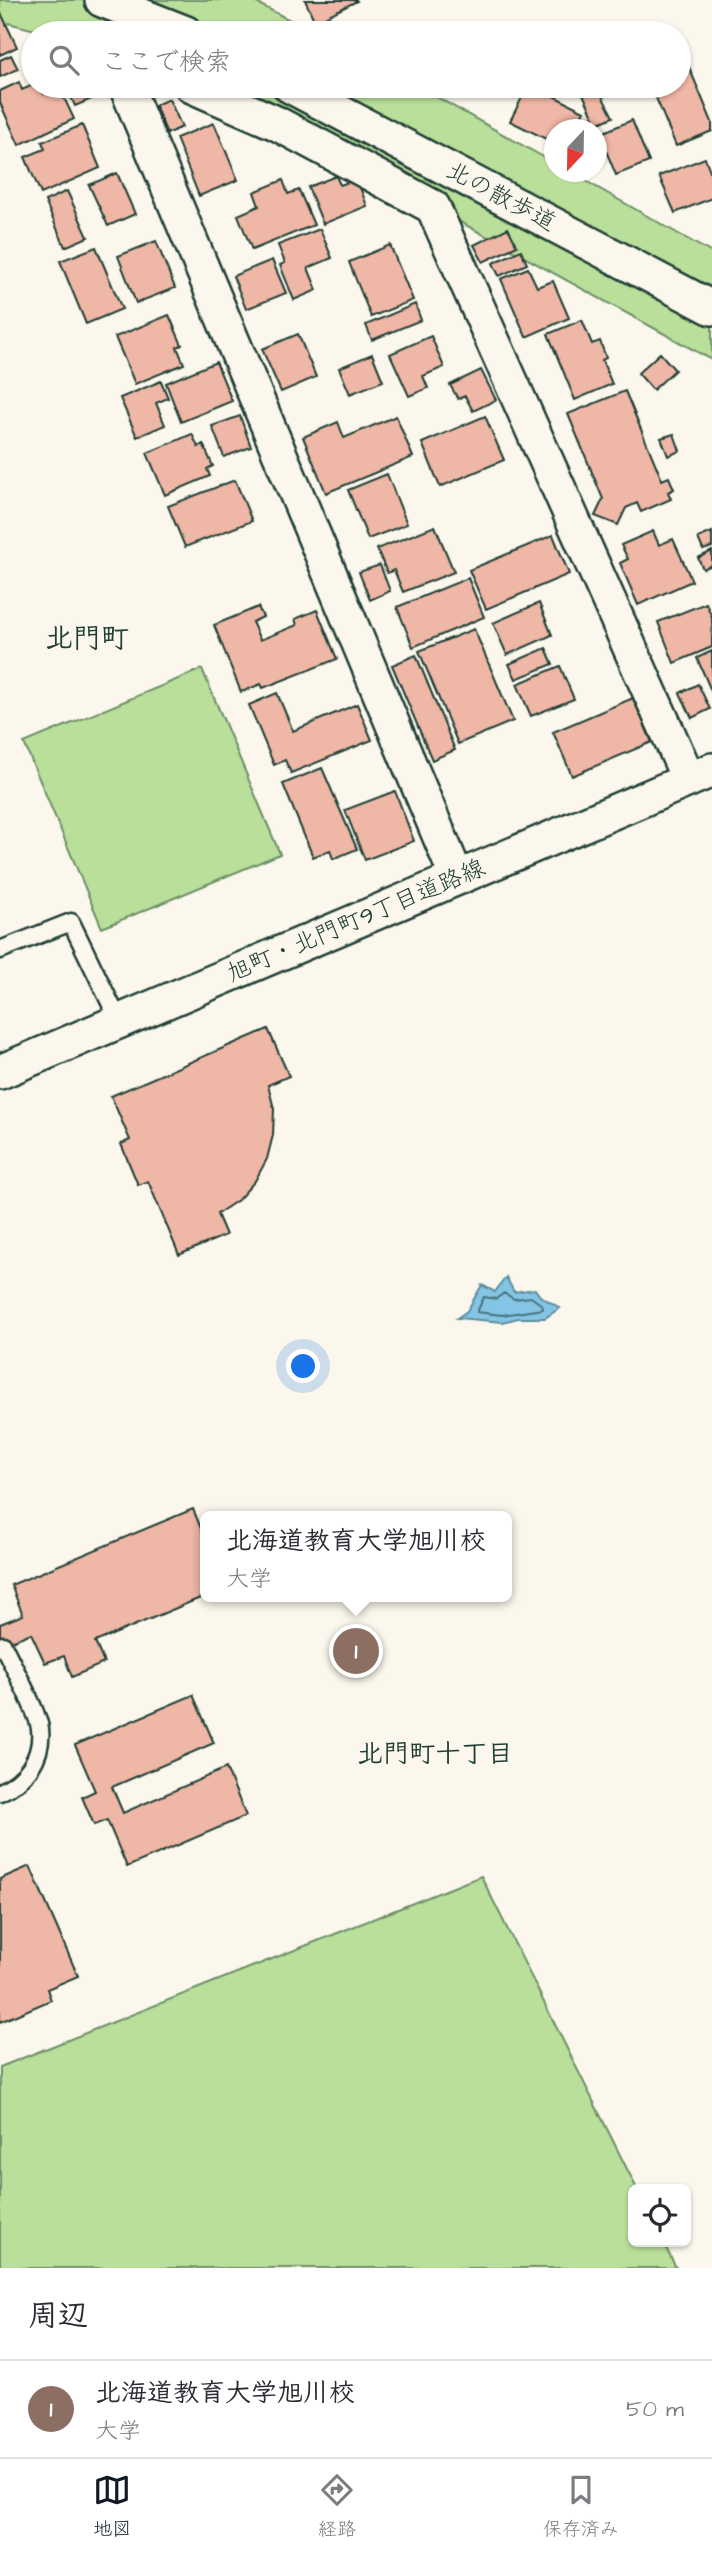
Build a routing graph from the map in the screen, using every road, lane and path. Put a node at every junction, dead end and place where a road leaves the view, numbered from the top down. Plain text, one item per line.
1 (102, 0) edge
2 (155, 21) edge
3 (131, 98) edge
4 (219, 98) edge
5 (313, 98) edge
6 (712, 308) edge
7 (701, 775) edge
8 (457, 878) junction
9 (0, 950) edge
10 (119, 1021) junction
11 (0, 1072) edge
12 (3, 1645) dead end
13 (0, 1792) edge

1 - 2 street
3 - 8 street
4 - 7 street
5 - 6 street, 北の散歩道
7 - 8 street, 旭町・北門町9丁目道路線
8 - 10 street, 旭町・北門町9丁目道路線
9 - 10 lane
10 - 11 street, 旭町・北門町9丁目道路線
12 - 13 lane

